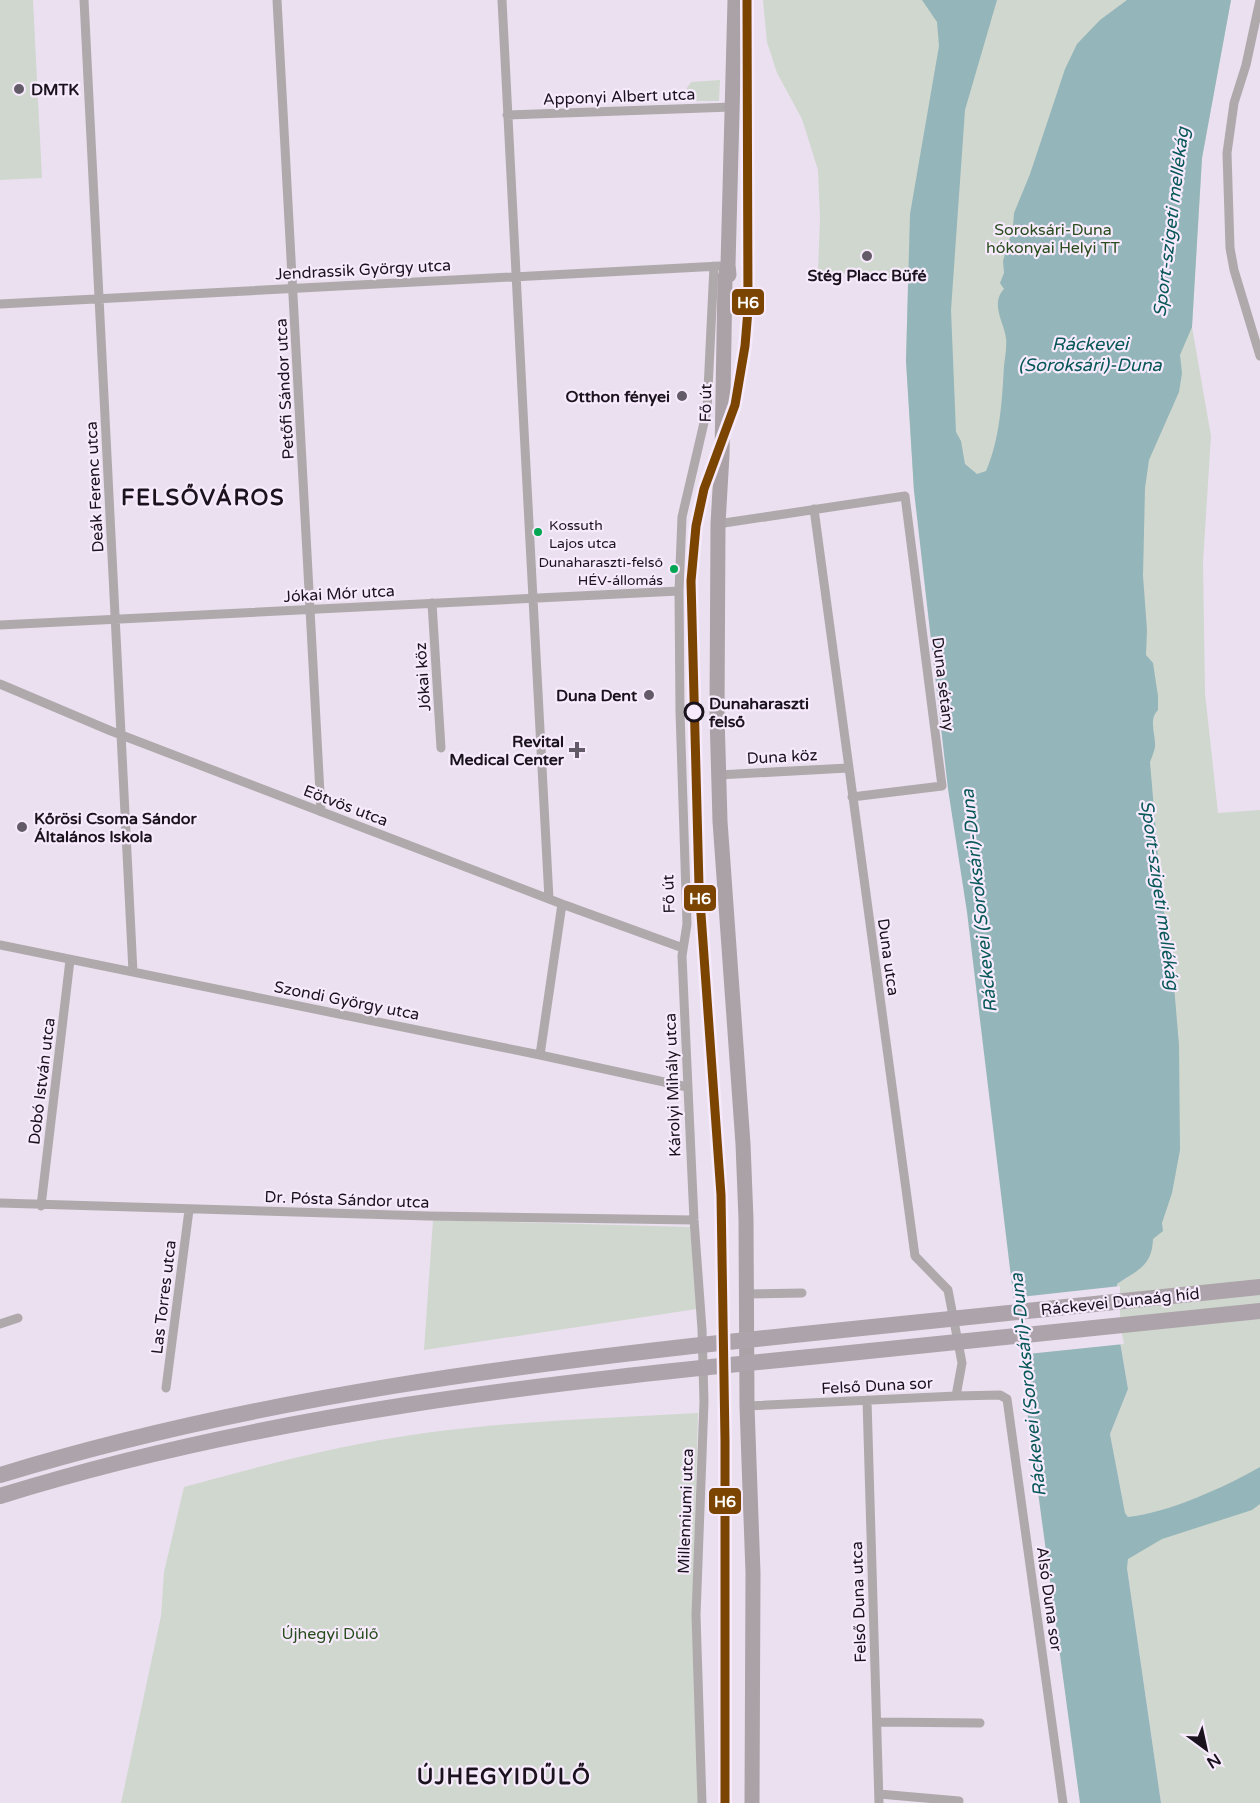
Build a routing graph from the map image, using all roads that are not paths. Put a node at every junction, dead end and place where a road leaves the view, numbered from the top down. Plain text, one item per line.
1 (84, 0) edge
2 (277, 0) edge
3 (502, 0) edge
4 (735, 0) edge
5 (1260, 0) edge
6 (732, 107) junction
7 (507, 114) junction
8 (721, 266) junction
9 (515, 277) junction
10 (293, 287) junction
11 (100, 298) junction
12 (0, 304) edge
13 (1260, 356) edge
14 (814, 509) junction
15 (724, 523) junction
16 (679, 591) junction
17 (535, 598) junction
18 (432, 603) junction
19 (311, 609) junction
20 (115, 619) junction
21 (718, 620) junction
22 (0, 625) edge
23 (0, 684) edge
24 (122, 735) junction
25 (441, 748) dead end
26 (848, 768) junction
27 (718, 775) junction
28 (852, 797) junction
29 (321, 812) junction
30 (549, 899) junction
31 (562, 904) junction
32 (0, 945) edge
33 (683, 948) junction
34 (70, 960) junction
35 (133, 972) junction
36 (540, 1055) junction
37 (687, 1087) junction
38 (0, 1203) edge
39 (41, 1206) junction
40 (189, 1209) junction
41 (694, 1220) junction
42 (1260, 1287) edge
43 (802, 1293) dead end
44 (746, 1294) junction
45 (1260, 1311) edge
46 (18, 1318) dead end
47 (0, 1324) edge
48 (166, 1388) dead end
49 (956, 1396) junction
50 (1007, 1399) joint
51 (867, 1400) junction
52 (747, 1406) junction
53 (0, 1475) edge
54 (0, 1496) edge
55 (876, 1722) junction
56 (980, 1723) dead end
57 (879, 1799) edge
58 (959, 1801) dead end
59 (702, 1803) edge
60 (752, 1803) edge
61 (1063, 1803) edge

1 - 11 street, Deák Ferenc utca
2 - 10 street, Petőfi Sándor utca
3 - 7 street
4 - 6 main road, Fő út
5 - 13 street
6 - 7 street, Apponyi Albert utca
6 - 8 main road, Fő út
7 - 9 street
8 - 9 street, Jendrassik György utca
8 - 15 main road, Fő út
8 - 16 street, Fő út
8 - 21 main road, Fő út
9 - 10 street, Jendrassik György utca
9 - 17 street
10 - 11 street, Jendrassik György utca
10 - 19 street, Petőfi Sándor utca
11 - 12 street, Jendrassik György utca
11 - 20 street, Deák Ferenc utca
14 - 15 street
14 - 26 street, Duna utca
14 - 28 street, Duna sétány
15 - 21 main road, Fő út
16 - 17 street, Jókai Mór utca
16 - 33 street, Fő út
17 - 18 street, Jókai Mór utca
17 - 30 street
18 - 19 street, Jókai Mór utca
18 - 25 street, Jókai köz
19 - 20 street, Jókai Mór utca
19 - 29 street, Petőfi Sándor utca
20 - 22 street, Jókai Mór utca
20 - 24 street, Deák Ferenc utca
21 - 27 main road
23 - 24 street, Eötvös utca
24 - 29 street, Eötvös utca
24 - 35 street, Deák Ferenc utca
26 - 27 street, Duna köz
26 - 28 street, Duna utca
27 - 44 main road
28 - 49 street, Duna utca
29 - 30 street, Eötvös utca
30 - 31 street, Eötvös utca
31 - 33 street, Eötvös utca
31 - 36 street
32 - 34 street, Szondi György utca
33 - 37 street, Károlyi Mihály utca
34 - 35 street, Szondi György utca
34 - 39 street, Dobó István utca
35 - 36 street, Szondi György utca
36 - 37 street, Szondi György utca
37 - 41 street, Károlyi Mihály utca
38 - 39 street, Dr. Pósta Sándor utca
39 - 40 street, Dr. Pósta Sándor utca
40 - 41 street, Dr. Pósta Sándor utca
40 - 48 street, Las Torres utca
41 - 59 street, Millenniumi utca
42 - 53 highway, Ráckevei Dunaág híd
43 - 44 street
44 - 52 main road
45 - 54 highway, Ráckevei Dunaág híd
46 - 47 street
49 - 50 street, Felső Duna sor
49 - 51 street, Felső Duna sor
50 - 61 street, Alsó Duna sor
51 - 52 street, Felső Duna sor
51 - 55 street, Felső Duna utca
52 - 60 main road
55 - 56 street
55 - 57 street, Felső Duna utca
57 - 58 street

